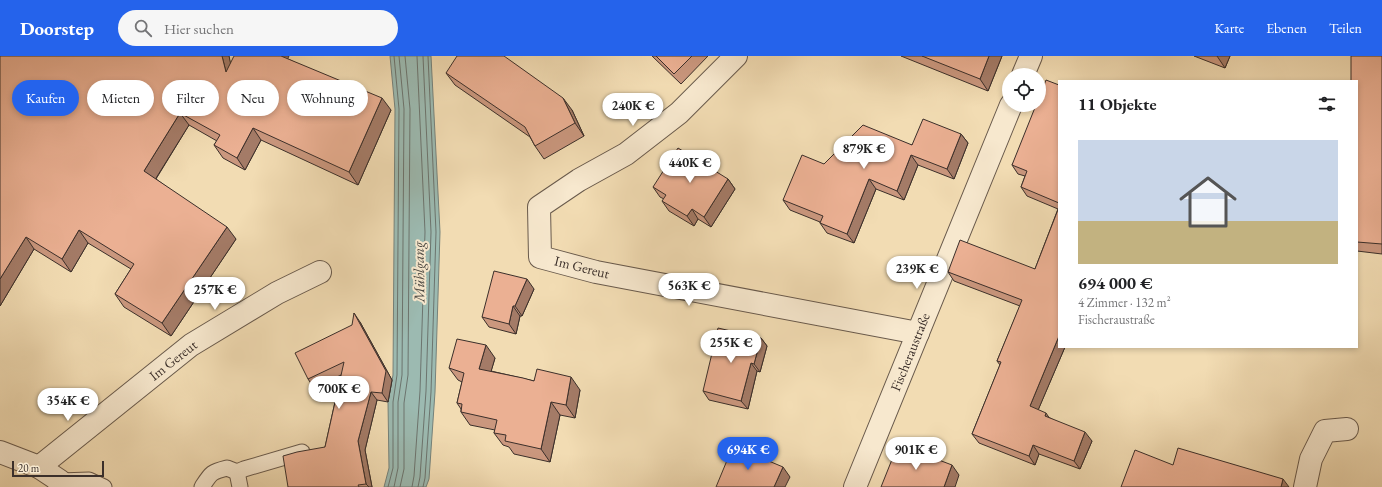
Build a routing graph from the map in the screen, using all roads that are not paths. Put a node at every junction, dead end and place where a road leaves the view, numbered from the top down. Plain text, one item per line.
1 (736, 56) edge
2 (1031, 56) edge
3 (1026, 68) edge
4 (1008, 112) edge
5 (320, 272) dead end
6 (918, 333) junction
7 (1347, 429) dead end
8 (308, 450) edge
9 (0, 452) edge
10 (39, 467) junction
11 (237, 472) junction
12 (58, 484) edge
13 (104, 487) edge
14 (202, 487) edge
15 (240, 487) edge
16 (855, 487) edge
17 (1305, 487) edge

1 - 6 street, Im Gereut
2 - 3 street
4 - 6 street, Fischeraustraße
5 - 10 street, Im Gereut
6 - 16 street, Fischeraustraße
7 - 17 street
8 - 11 lane
9 - 10 street
10 - 12 street
11 - 14 lane
11 - 15 lane
12 - 13 lane

